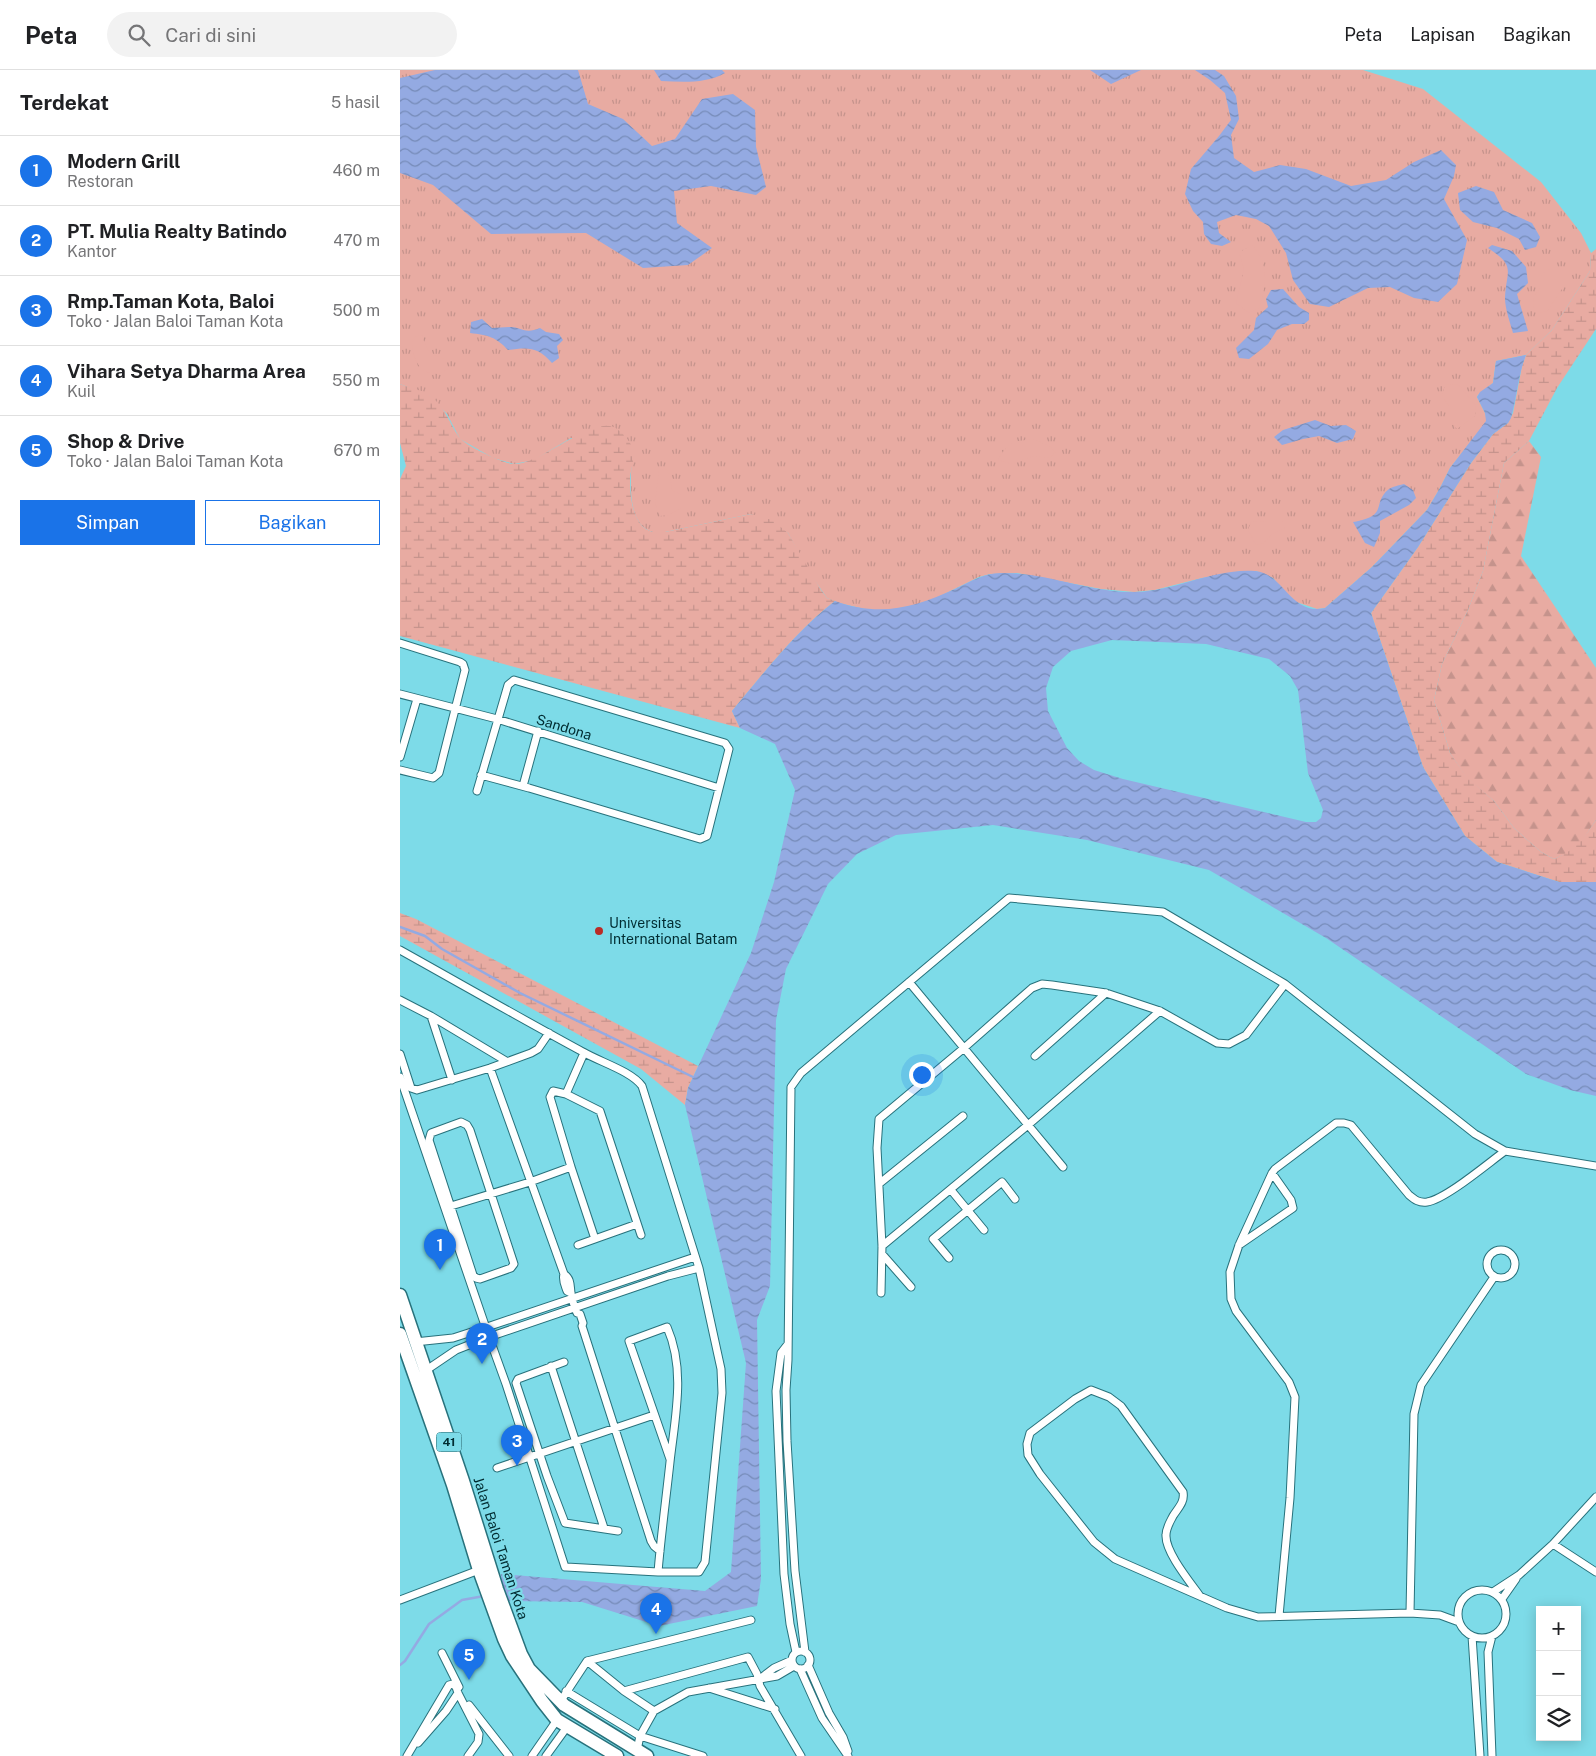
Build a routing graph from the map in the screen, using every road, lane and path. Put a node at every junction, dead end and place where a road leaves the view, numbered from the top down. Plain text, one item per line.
1 (400, 643) edge
2 (400, 694) edge
3 (417, 700) junction
4 (456, 708) junction
5 (497, 719) junction
6 (538, 732) junction
7 (400, 757) edge
8 (400, 770) edge
9 (481, 775) junction
10 (523, 786) junction
11 (719, 788) junction
12 (477, 791) dead end
13 (400, 950) edge
14 (909, 982) junction
15 (1285, 984) junction
16 (1106, 993) junction
17 (400, 1000) edge
18 (1160, 1010) junction
19 (431, 1016) junction
20 (549, 1033) junction
21 (964, 1048) junction
22 (584, 1053) junction
23 (400, 1054) edge
24 (1035, 1056) dead end
25 (506, 1061) junction
26 (490, 1068) junction
27 (400, 1078) edge
28 (452, 1080) junction
29 (566, 1094) junction
30 (963, 1116) dead end
31 (1028, 1125) junction
32 (1506, 1151) junction
33 (1596, 1166) edge
34 (571, 1167) junction
35 (1063, 1167) dead end
36 (1272, 1172) junction
37 (530, 1182) junction
38 (880, 1183) junction
39 (950, 1190) junction
40 (491, 1194) junction
41 (1015, 1198) dead end
42 (451, 1206) junction
43 (968, 1210) junction
44 (637, 1224) junction
45 (984, 1230) dead end
46 (642, 1235) dead end
47 (596, 1239) junction
48 (578, 1245) dead end
49 (1239, 1245) junction
50 (882, 1246) junction
51 (882, 1254) junction
52 (696, 1257) junction
53 (949, 1258) dead end
54 (699, 1268) junction
55 (1494, 1277) junction
56 (633, 1278) junction
57 (635, 1287) junction
58 (911, 1287) dead end
59 (881, 1293) dead end
60 (400, 1295) edge
61 (572, 1296) junction
62 (576, 1311) junction
63 (486, 1327) junction
64 (400, 1334) edge
65 (489, 1337) junction
66 (415, 1342) junction
67 (788, 1344) junction
68 (564, 1362) dead end
69 (551, 1366) junction
70 (425, 1371) junction
71 (654, 1415) junction
72 (615, 1428) junction
73 (577, 1441) junction
74 (540, 1454) junction
75 (531, 1458) junction
76 (670, 1459) junction
77 (497, 1468) dead end
78 (458, 1483) junction
79 (1596, 1497) edge
80 (604, 1528) junction
81 (618, 1531) dead end
82 (1552, 1544) junction
83 (660, 1551) junction
84 (480, 1570) junction
85 (658, 1572) junction
86 (1596, 1572) edge
87 (1519, 1575) junction
88 (1493, 1592) junction
89 (494, 1594) junction
90 (1200, 1596) junction
91 (400, 1600) edge
92 (1502, 1600) junction
93 (1458, 1609) junction
94 (1410, 1612) junction
95 (1440, 1615) junction
96 (1279, 1616) junction
97 (751, 1620) dead end
98 (1459, 1622) junction
99 (1472, 1636) junction
100 (1492, 1636) junction
101 (796, 1652) junction
102 (805, 1652) junction
103 (442, 1653) dead end
104 (587, 1661) junction
105 (795, 1665) junction
106 (808, 1666) junction
107 (759, 1680) junction
108 (706, 1688) junction
109 (624, 1690) junction
110 (458, 1693) junction
111 (563, 1696) junction
112 (775, 1709) junction
113 (654, 1711) junction
114 (1491, 1715) junction
115 (1478, 1716) junction
116 (562, 1724) junction
117 (640, 1736) junction
118 (409, 1753) edge
119 (642, 1753) edge
120 (468, 1756) edge
121 (509, 1756) edge
122 (532, 1756) edge
123 (546, 1756) edge
124 (617, 1756) edge
125 (704, 1756) edge
126 (801, 1756) edge
127 (849, 1756) edge
128 (1480, 1756) edge
129 (1492, 1756) edge

1 - 4 street
2 - 3 street, Sandona
3 - 4 street, Sandona
3 - 7 street
4 - 5 street, Sandona
4 - 8 street
5 - 6 street, Sandona
5 - 9 street
5 - 11 street
6 - 10 street
6 - 11 street, Sandona
9 - 10 street
9 - 12 street
10 - 11 street
13 - 20 street
14 - 15 street
14 - 21 street
14 - 67 street
15 - 18 street
15 - 32 street
16 - 18 street
16 - 21 street
16 - 24 street
17 - 19 street
18 - 31 street
19 - 25 street
19 - 28 street
20 - 22 street
20 - 25 street
21 - 31 street
21 - 38 street
22 - 29 street
22 - 52 street
23 - 28 street
25 - 26 street
26 - 28 street
26 - 37 street
27 - 63 street
29 - 34 street
29 - 44 street
30 - 38 street
31 - 35 street
31 - 39 street
32 - 33 street
32 - 36 street
34 - 37 street
34 - 47 street
36 - 49 street
36 - 49 street
37 - 40 street
37 - 61 street
38 - 50 street
39 - 43 street
39 - 50 street
40 - 42 street
40 - 42 street
40 - 42 street
41 - 43 street
43 - 45 street
43 - 53 street
44 - 46 street
44 - 47 street
47 - 48 street
49 - 96 street
50 - 51 street
51 - 58 street
51 - 59 street
52 - 54 street
52 - 56 street
54 - 57 street
54 - 85 street
55 - 55 street
55 - 94 street
56 - 57 street
56 - 61 street
57 - 62 street
60 - 66 highway, Jalan Baloi Taman Kota / 41
61 - 62 street
61 - 63 street
62 - 65 street
62 - 72 street
63 - 65 street
63 - 66 street
64 - 78 highway, Jalan Baloi Taman Kota / 41
65 - 70 street
65 - 75 street
66 - 70 highway, Jalan Baloi Taman Kota / 41
67 - 101 street
67 - 102 street
68 - 69 street
69 - 73 street
69 - 74 street
70 - 78 highway, Jalan Baloi Taman Kota / 41
71 - 72 street
71 - 76 street
71 - 76 street
72 - 73 street
72 - 83 street
73 - 74 street
73 - 80 street
74 - 75 street
74 - 80 street
75 - 77 street
75 - 85 street
76 - 83 street
78 - 84 highway, Jalan Baloi Taman Kota / 41
78 - 89 highway, Jalan Baloi Taman Kota / 41
79 - 82 street
80 - 81 street
82 - 86 street
82 - 87 street
83 - 85 street
84 - 89 highway, Jalan Baloi Taman Kota / 41
84 - 91 street
87 - 88 street
87 - 92 street
88 - 92 street
88 - 93 street
89 - 111 highway, Jalan Baloi Taman Kota / 41
89 - 116 highway, Jalan Baloi Taman Kota / 41
90 - 90 street
90 - 96 street
92 - 100 street
93 - 95 street
93 - 98 street
94 - 95 street
94 - 96 street
95 - 98 street
97 - 104 street
98 - 99 street
99 - 100 street
99 - 115 street
100 - 114 street
101 - 102 street
101 - 105 street
102 - 106 street
103 - 121 street
104 - 109 street
104 - 111 street
105 - 106 street
105 - 107 street
105 - 127 street
106 - 127 street
107 - 108 street
107 - 109 street
107 - 112 street
108 - 112 street
108 - 113 street
109 - 113 street
110 - 118 street
110 - 118 street
110 - 120 street
111 - 117 street
111 - 119 highway, Jalan Baloi Taman Kota / 41
112 - 126 street
113 - 117 street
114 - 115 street
114 - 129 street
115 - 128 street
116 - 122 street
116 - 123 street
116 - 124 highway, Jalan Baloi Taman Kota / 41
117 - 119 street
117 - 125 street

